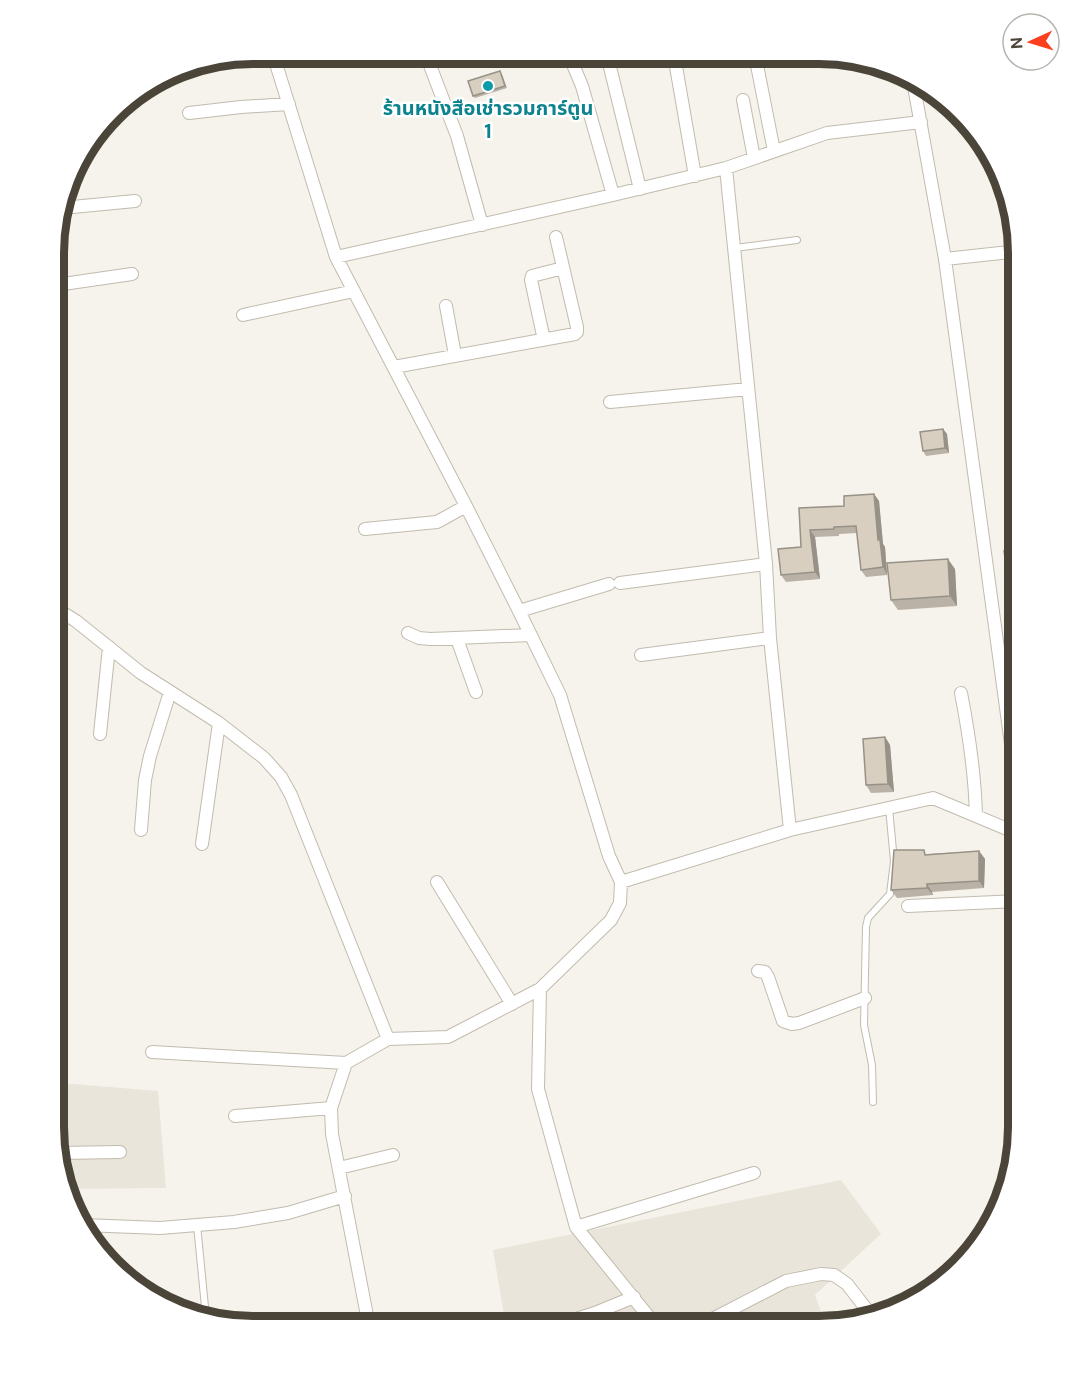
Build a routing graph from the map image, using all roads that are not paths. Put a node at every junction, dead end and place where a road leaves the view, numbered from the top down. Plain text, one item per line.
1 (276, 64) edge
2 (430, 64) edge
3 (573, 64) edge
4 (609, 64) edge
5 (675, 64) edge
6 (757, 64) edge
7 (915, 90) edge
8 (743, 100) dead end
9 (289, 105) junction
10 (189, 113) dead end
11 (921, 122) junction
12 (774, 151) junction
13 (754, 158) junction
14 (726, 168) junction
15 (694, 176) junction
16 (640, 189) junction
17 (613, 195) junction
18 (135, 201) dead end
19 (70, 207) edge
20 (482, 225) junction
21 (556, 237) dead end
22 (797, 240) dead end
23 (734, 248) junction
24 (1008, 252) edge
25 (336, 257) junction
26 (945, 258) junction
27 (563, 268) junction
28 (132, 274) dead end
29 (64, 284) edge
30 (354, 291) junction
31 (446, 306) dead end
32 (243, 315) dead end
33 (544, 340) junction
34 (455, 355) junction
35 (394, 367) junction
36 (748, 389) junction
37 (610, 402) dead end
38 (466, 506) junction
39 (365, 529) dead end
40 (766, 564) junction
41 (519, 611) junction
42 (64, 614) edge
43 (408, 633) dead end
44 (531, 635) junction
45 (770, 638) junction
46 (457, 639) junction
47 (109, 647) junction
48 (1008, 650) edge
49 (999, 651) junction
50 (641, 655) dead end
51 (171, 692) junction
52 (476, 692) dead end
53 (961, 693) dead end
54 (1008, 719) edge
55 (219, 723) junction
56 (99, 734) dead end
57 (889, 808) junction
58 (976, 816) junction
59 (1008, 829) edge
60 (141, 830) dead end
61 (790, 830) junction
62 (202, 844) dead end
63 (437, 882) dead end
64 (621, 882) junction
65 (1008, 901) edge
66 (908, 906) dead end
67 (758, 971) dead end
68 (540, 990) junction
69 (865, 998) junction
70 (512, 1004) junction
71 (388, 1039) junction
72 (152, 1052) dead end
73 (346, 1063) junction
74 (873, 1102) dead end
75 (331, 1108) junction
76 (235, 1116) dead end
77 (120, 1152) dead end
78 (67, 1153) edge
79 (393, 1155) dead end
80 (339, 1168) junction
81 (754, 1173) dead end
82 (345, 1196) junction
83 (92, 1226) edge
84 (197, 1226) junction
85 (576, 1227) junction
86 (634, 1297) junction
87 (205, 1310) edge
88 (867, 1310) edge
89 (367, 1316) edge
90 (586, 1316) edge
91 (649, 1316) edge
92 (718, 1316) edge

1 - 9 street
2 - 20 street
3 - 17 street
4 - 16 street
5 - 15 street
6 - 12 street
7 - 11 street
8 - 13 street
9 - 10 street
9 - 25 street
11 - 12 street
11 - 26 street
12 - 13 street
13 - 14 street
14 - 15 street
14 - 23 street
15 - 16 street
16 - 17 street
17 - 20 street
18 - 19 street
20 - 25 street
21 - 27 street
22 - 23 lane
23 - 36 street
24 - 26 street
25 - 30 street
26 - 49 street
27 - 33 street
27 - 33 street
28 - 29 street
30 - 32 street
30 - 35 street
31 - 34 street
33 - 34 street
34 - 35 street
35 - 38 street
36 - 37 street
36 - 40 street
38 - 39 street
38 - 41 street
40 - 41 street
40 - 45 street
41 - 44 street
42 - 47 street
43 - 46 street
44 - 46 street
44 - 64 street
45 - 50 street
45 - 61 street
46 - 52 street
47 - 51 street
47 - 56 street
48 - 49 lane
49 - 54 street
51 - 55 street
51 - 60 street
53 - 58 street
55 - 62 street
55 - 71 street
57 - 58 street
57 - 61 street
57 - 69 lane
58 - 59 street
61 - 64 street
63 - 70 street
64 - 68 street
65 - 66 street
67 - 69 street
68 - 70 street
68 - 85 street
69 - 74 lane
70 - 71 street
71 - 73 street
72 - 73 street
73 - 75 street
75 - 76 street
75 - 80 street
77 - 78 street
79 - 80 street
80 - 82 street
81 - 85 street
82 - 84 street
82 - 89 street
83 - 84 street
84 - 87 lane
85 - 86 street
86 - 90 street
86 - 91 street
88 - 92 street

